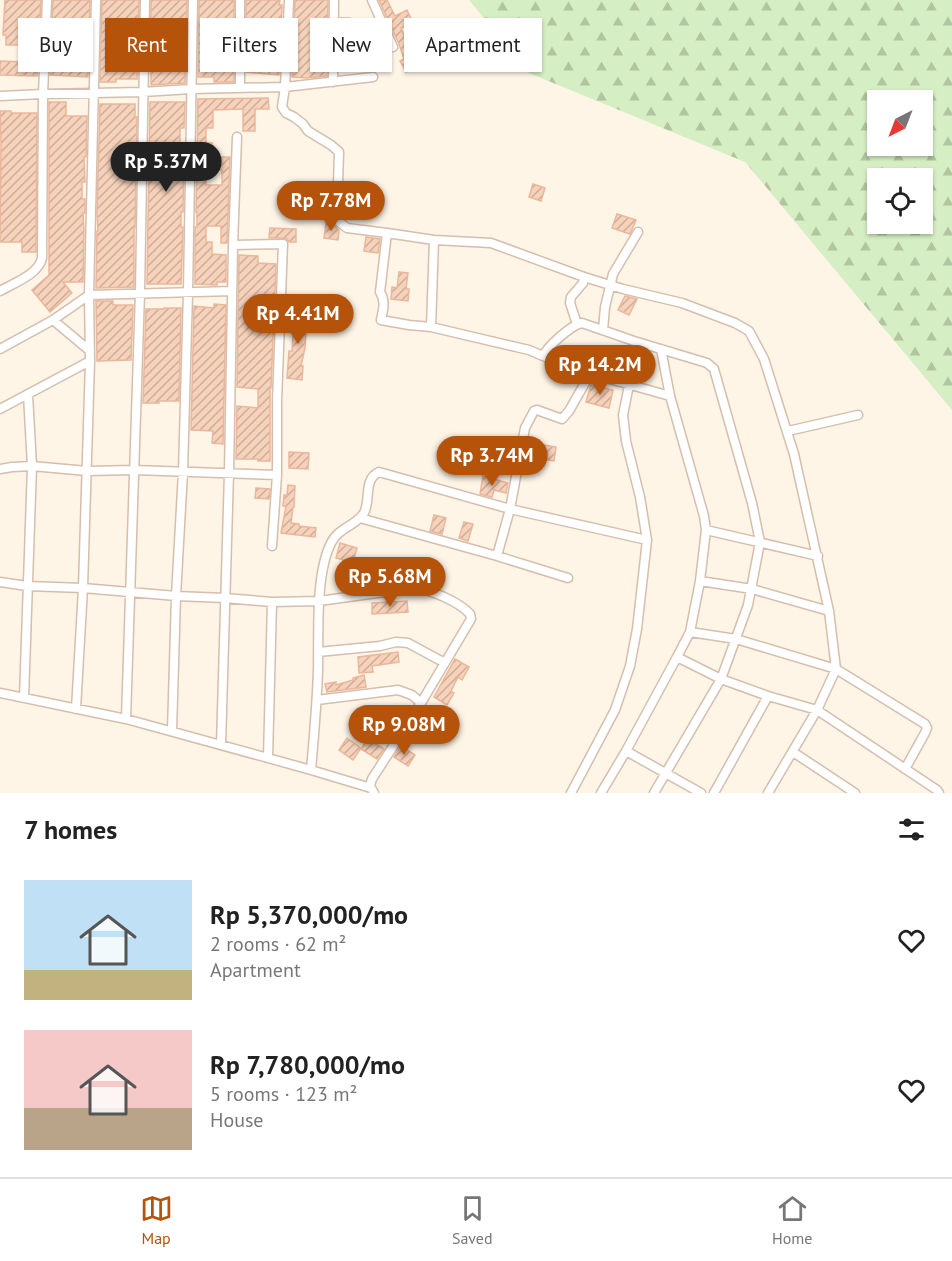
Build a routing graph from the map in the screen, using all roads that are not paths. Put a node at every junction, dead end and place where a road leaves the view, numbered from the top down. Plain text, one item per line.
1 (47, 0) edge
2 (96, 0) edge
3 (145, 0) edge
4 (193, 0) edge
5 (240, 0) edge
6 (289, 0) edge
7 (334, 0) edge
8 (372, 0) edge
9 (393, 47) dead end
10 (373, 77) dead end
11 (333, 82) junction
12 (240, 87) junction
13 (285, 87) junction
14 (191, 89) junction
15 (93, 92) junction
16 (143, 92) junction
17 (43, 93) junction
18 (0, 96) edge
19 (237, 137) dead end
20 (638, 232) dead end
21 (387, 233) junction
22 (434, 240) junction
23 (233, 245) junction
24 (584, 277) junction
25 (611, 285) junction
26 (0, 291) edge
27 (232, 291) junction
28 (188, 292) junction
29 (140, 293) junction
30 (89, 295) junction
31 (53, 320) junction
32 (577, 324) junction
33 (431, 327) junction
34 (603, 330) junction
35 (0, 349) edge
36 (661, 349) junction
37 (90, 351) junction
38 (543, 356) junction
39 (90, 361) junction
40 (590, 374) junction
41 (629, 385) junction
42 (28, 395) junction
43 (670, 396) junction
44 (0, 409) edge
45 (858, 415) dead end
46 (788, 431) junction
47 (32, 466) junction
48 (0, 469) edge
49 (134, 470) junction
50 (87, 471) junction
51 (183, 472) junction
52 (229, 473) junction
53 (277, 475) junction
54 (510, 509) junction
55 (360, 518) junction
56 (706, 530) junction
57 (647, 540) junction
58 (760, 542) junction
59 (272, 546) dead end
60 (497, 556) junction
61 (818, 556) junction
62 (568, 578) dead end
63 (700, 581) junction
64 (0, 582) edge
65 (27, 586) junction
66 (83, 588) junction
67 (752, 589) junction
68 (131, 593) junction
69 (176, 596) junction
70 (225, 598) junction
71 (319, 601) junction
72 (272, 602) junction
73 (829, 611) junction
74 (690, 632) junction
75 (736, 639) junction
76 (318, 652) junction
77 (677, 657) junction
78 (445, 663) junction
79 (837, 669) junction
80 (721, 679) junction
81 (0, 693) edge
82 (768, 696) junction
83 (24, 698) junction
84 (317, 700) junction
85 (421, 703) junction
86 (76, 709) junction
87 (817, 710) junction
88 (126, 719) junction
89 (172, 732) junction
90 (221, 745) junction
91 (626, 751) junction
92 (793, 752) junction
93 (268, 758) junction
94 (905, 769) junction
95 (311, 770) junction
96 (665, 773) junction
97 (373, 791) edge
98 (571, 793) edge
99 (601, 793) edge
100 (654, 793) edge
101 (701, 793) edge
102 (714, 793) edge
103 (768, 793) edge
104 (855, 793) edge
105 (939, 793) edge

1 - 17 street
2 - 15 street
3 - 16 street
4 - 14 street
5 - 12 street
6 - 13 street
7 - 11 street
8 - 9 street
10 - 11 street
11 - 13 street
12 - 13 street
12 - 14 street
13 - 21 street
14 - 16 street
14 - 28 street
15 - 16 street
15 - 17 street
15 - 30 street
16 - 29 street
17 - 18 street
17 - 26 street
19 - 23 street
20 - 25 street
21 - 22 street
21 - 33 street
22 - 24 street
22 - 33 street
23 - 27 street
23 - 53 street
24 - 25 street
24 - 32 street
25 - 34 street
25 - 46 street
27 - 28 street
27 - 52 street
28 - 29 street
28 - 51 street
29 - 30 street
29 - 49 street
30 - 31 street
30 - 37 street
31 - 35 street
31 - 37 street
32 - 34 street
32 - 38 street
33 - 38 street
34 - 36 street
36 - 43 street
36 - 58 street
37 - 39 street
38 - 40 street
39 - 42 street
39 - 50 street
40 - 41 street
40 - 54 street
41 - 43 street
41 - 57 street
42 - 44 street
42 - 47 street
43 - 56 street
45 - 46 street
46 - 61 street
47 - 48 street
47 - 50 street
47 - 65 street
49 - 50 street
49 - 51 street
49 - 68 street
50 - 66 street
51 - 52 street
51 - 69 street
52 - 53 street
52 - 70 street
53 - 59 street
54 - 55 street
54 - 57 street
54 - 60 street
55 - 60 street
55 - 71 street
56 - 58 street
56 - 63 street
57 - 98 street
58 - 61 street
58 - 67 street
60 - 62 street
61 - 73 street
63 - 67 street
63 - 74 street
64 - 65 street
65 - 66 street
65 - 83 street
66 - 68 street
66 - 86 street
67 - 73 street
67 - 75 street
68 - 69 street
68 - 88 street
69 - 70 street
69 - 89 street
70 - 72 street
70 - 90 street
71 - 72 street
71 - 76 street
71 - 78 street
72 - 93 street
73 - 79 street
74 - 75 street
74 - 77 street
75 - 79 street
75 - 80 street
76 - 78 street
76 - 84 street
77 - 80 street
77 - 91 street
78 - 85 street
79 - 87 street
79 - 94 street
80 - 82 street
80 - 96 street
81 - 83 street
82 - 87 street
82 - 102 street
83 - 86 street
84 - 85 street
84 - 95 street
85 - 97 street
86 - 88 street
87 - 92 street
87 - 94 street
88 - 89 street
89 - 90 street
90 - 93 street
91 - 96 street
91 - 99 street
92 - 103 street
92 - 104 street
93 - 95 street
94 - 105 street
95 - 97 street
96 - 100 street
96 - 101 street

